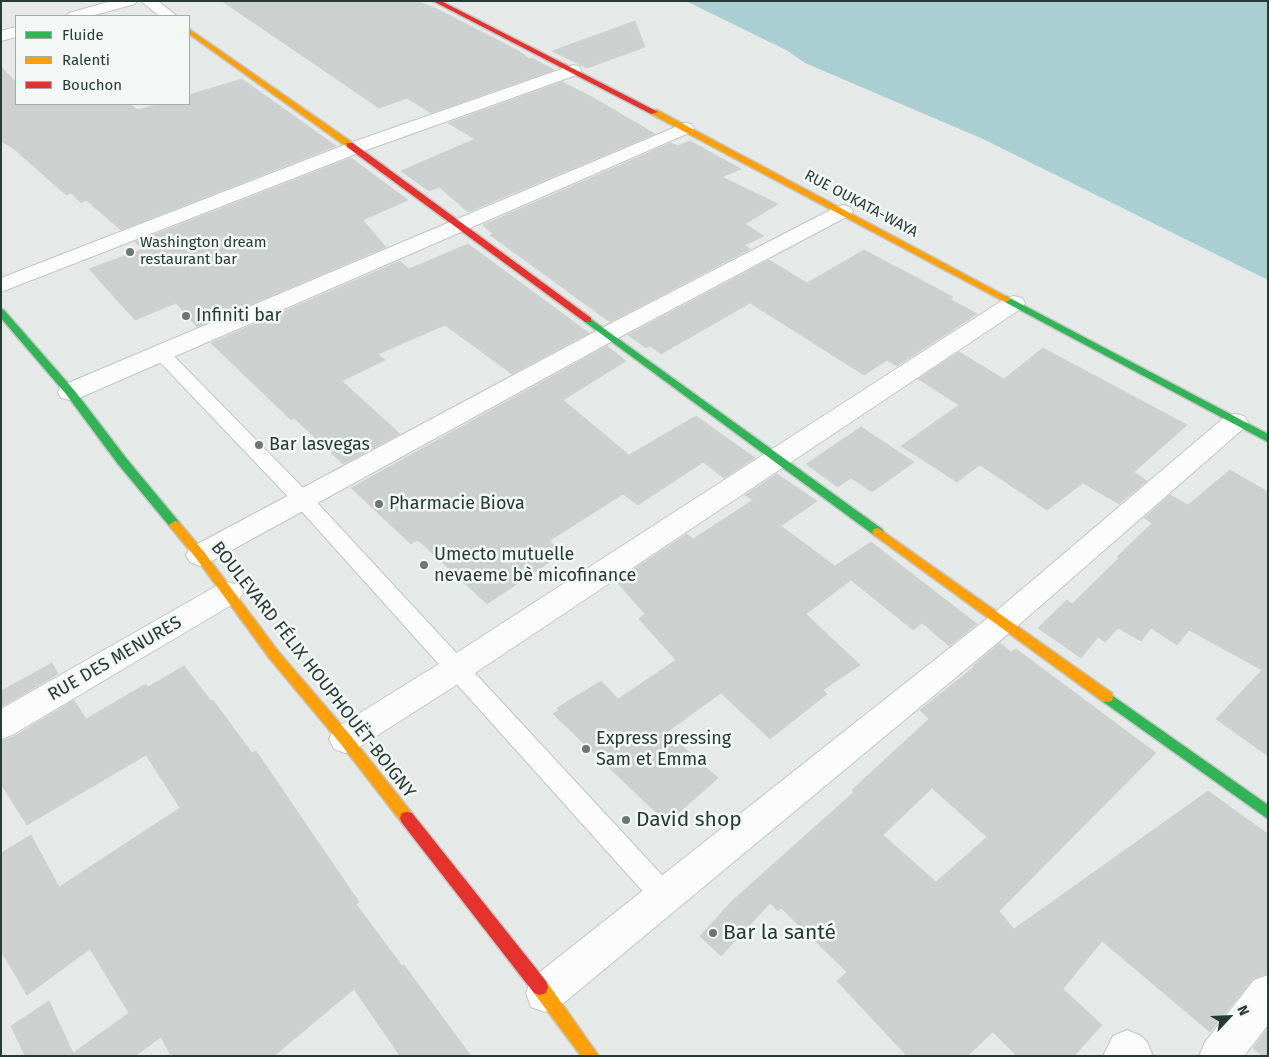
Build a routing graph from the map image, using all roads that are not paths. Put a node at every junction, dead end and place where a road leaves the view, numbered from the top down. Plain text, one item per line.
1 (130, 1) edge
2 (148, 1) edge
3 (436, 1) edge
4 (78, 15) edge
5 (167, 15) edge
6 (15, 32) edge
7 (190, 32) edge
8 (1, 36) edge
9 (573, 70) junction
10 (685, 128) junction
11 (354, 148) junction
12 (843, 211) junction
13 (458, 226) junction
14 (1, 286) edge
15 (1014, 303) junction
16 (1, 312) edge
17 (608, 334) junction
18 (160, 353) junction
19 (70, 392) junction
20 (1235, 422) junction
21 (1268, 440) edge
22 (778, 459) junction
23 (303, 500) junction
24 (200, 555) junction
25 (228, 593) junction
26 (1004, 621) junction
27 (458, 668) junction
28 (1, 725) edge
29 (345, 739) junction
30 (1268, 813) edge
31 (665, 897) junction
32 (546, 993) junction
33 (1268, 994) edge
34 (591, 1056) edge
35 (1122, 1056) edge
36 (1132, 1056) edge
37 (1219, 1056) edge

1 - 4 street
2 - 5 street
3 - 9 street, RUE OUKATA-WAYA
6 - 8 street
7 - 11 street
9 - 10 street, RUE OUKATA-WAYA
9 - 11 street
10 - 12 street, RUE OUKATA-WAYA
10 - 13 street
11 - 13 street
11 - 14 street
12 - 15 street, RUE OUKATA-WAYA
12 - 17 street
13 - 17 street
13 - 18 street
15 - 20 street, RUE OUKATA-WAYA
15 - 22 street
16 - 19 street, BOULEVARD FÉLIX HOUPHOUËT-BOIGNY
17 - 22 street
17 - 23 street
18 - 19 street
18 - 23 lane
19 - 24 street, BOULEVARD FÉLIX HOUPHOUËT-BOIGNY
20 - 21 street, RUE OUKATA-WAYA
20 - 26 street
22 - 26 street
22 - 27 street
23 - 24 street
23 - 27 lane
24 - 25 street, BOULEVARD FÉLIX HOUPHOUËT-BOIGNY
25 - 28 street, RUE DES MENURES
25 - 29 street, BOULEVARD FÉLIX HOUPHOUËT-BOIGNY
26 - 30 street
26 - 31 street
27 - 29 street
27 - 31 lane
29 - 32 street, BOULEVARD FÉLIX HOUPHOUËT-BOIGNY
31 - 32 street
32 - 34 street, BOULEVARD FÉLIX HOUPHOUËT-BOIGNY
33 - 37 street
35 - 36 street

